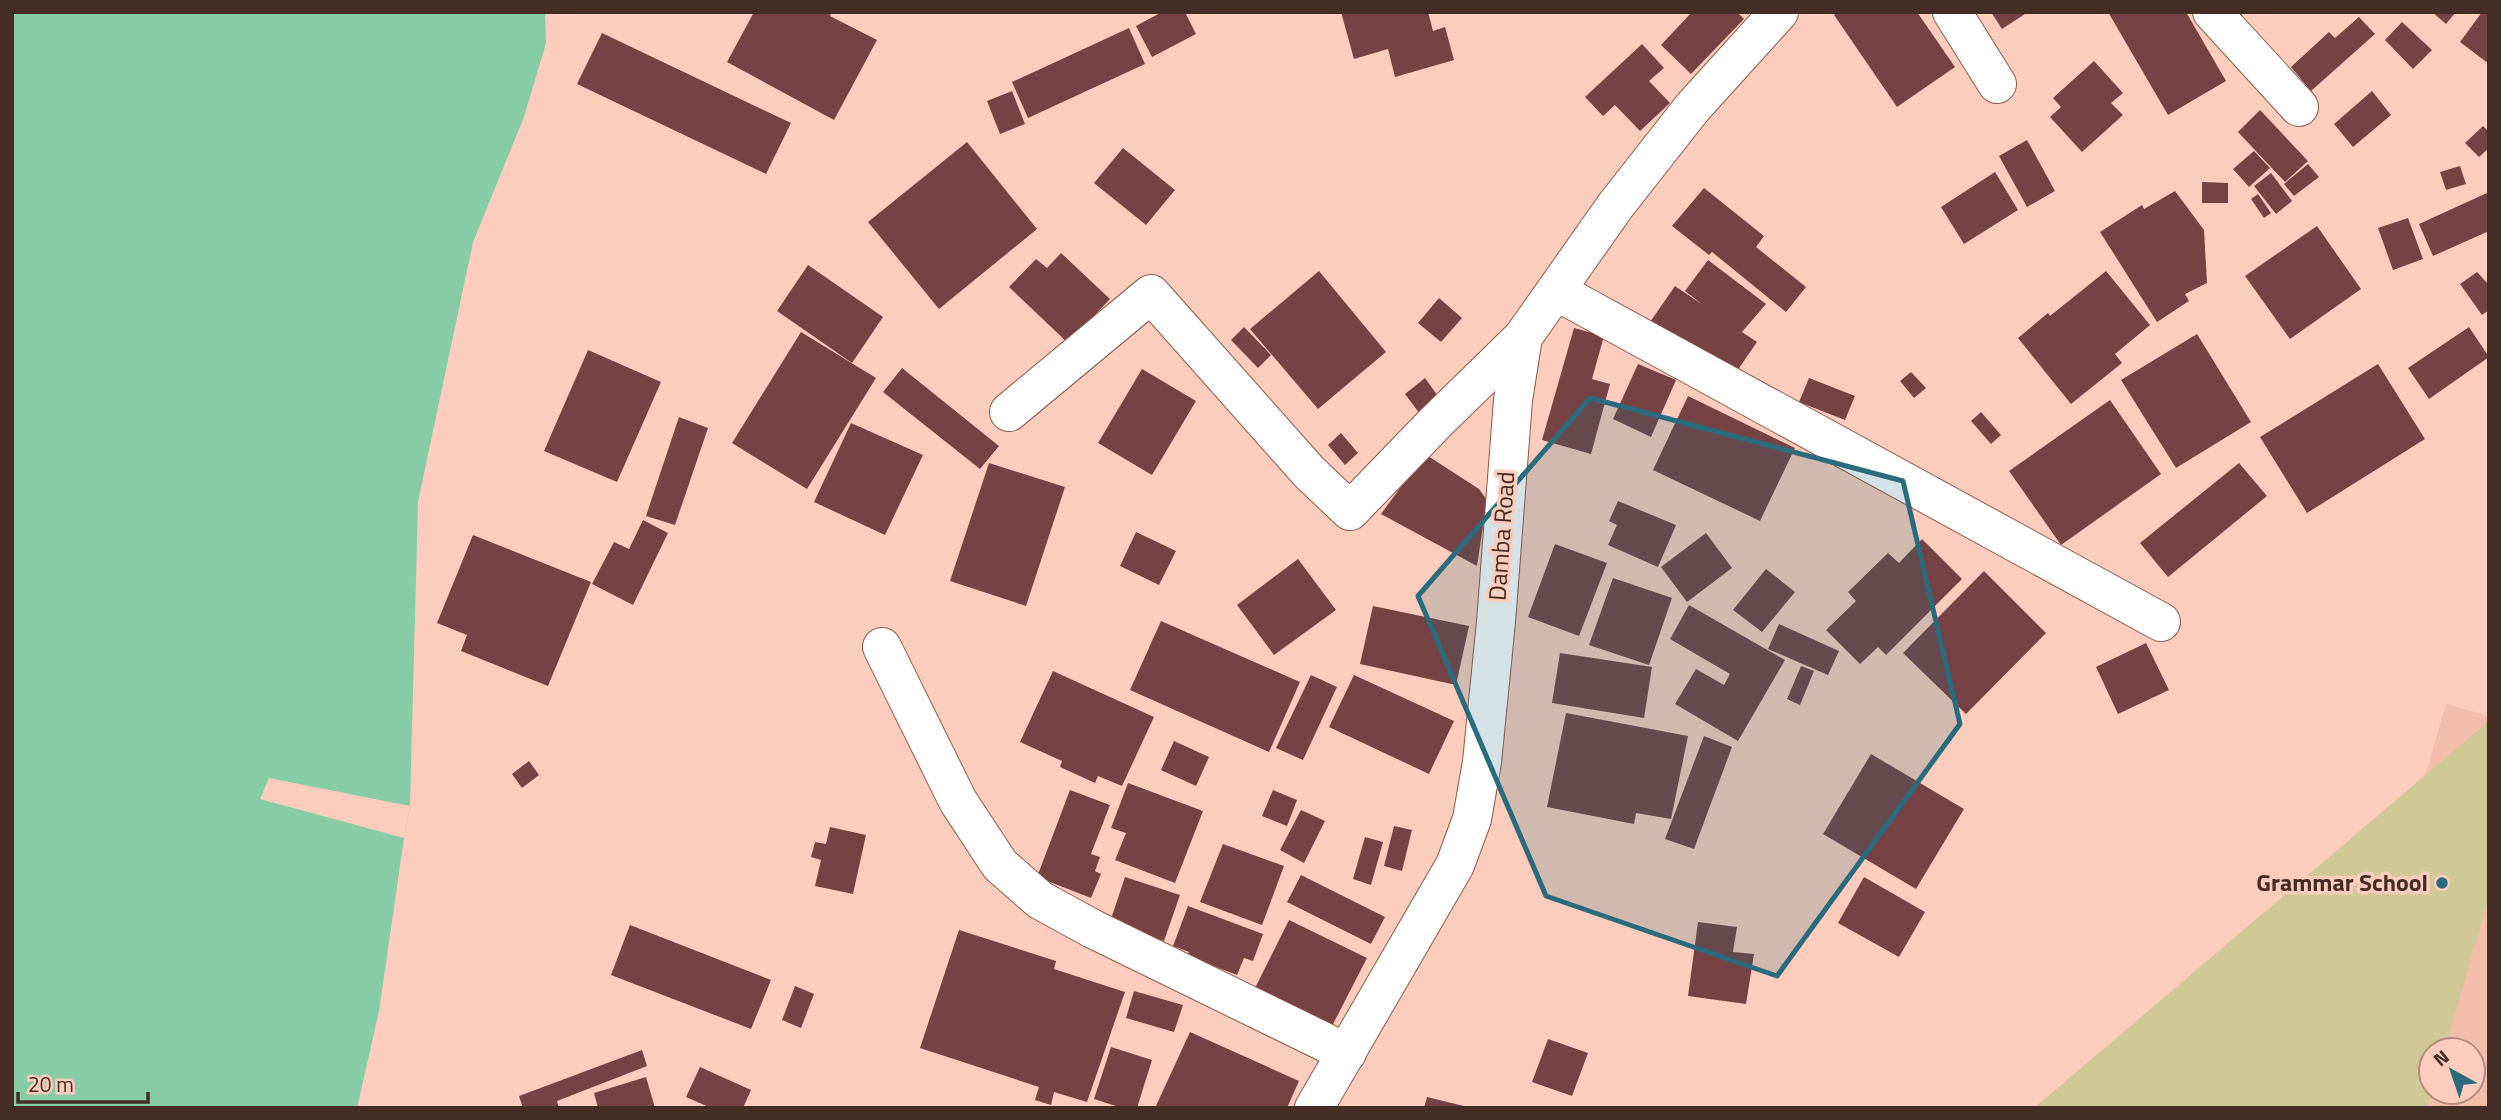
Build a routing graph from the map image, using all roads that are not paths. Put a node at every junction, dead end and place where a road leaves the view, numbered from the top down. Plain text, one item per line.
1 (1779, 12) edge
2 (1952, 12) edge
3 (2212, 12) edge
4 (1997, 84) dead end
5 (2299, 107) dead end
6 (1556, 291) junction
7 (1523, 337) junction
8 (1009, 412) dead end
9 (2161, 622) dead end
10 (883, 647) dead end
11 (1347, 1054) junction
12 (1314, 1108) edge

1 - 6 street, Damba Road
2 - 4 street
3 - 5 street
6 - 7 street, Damba Road
6 - 9 street
7 - 8 street
7 - 11 street, Damba Road
10 - 11 street
11 - 12 street, Damba Road

